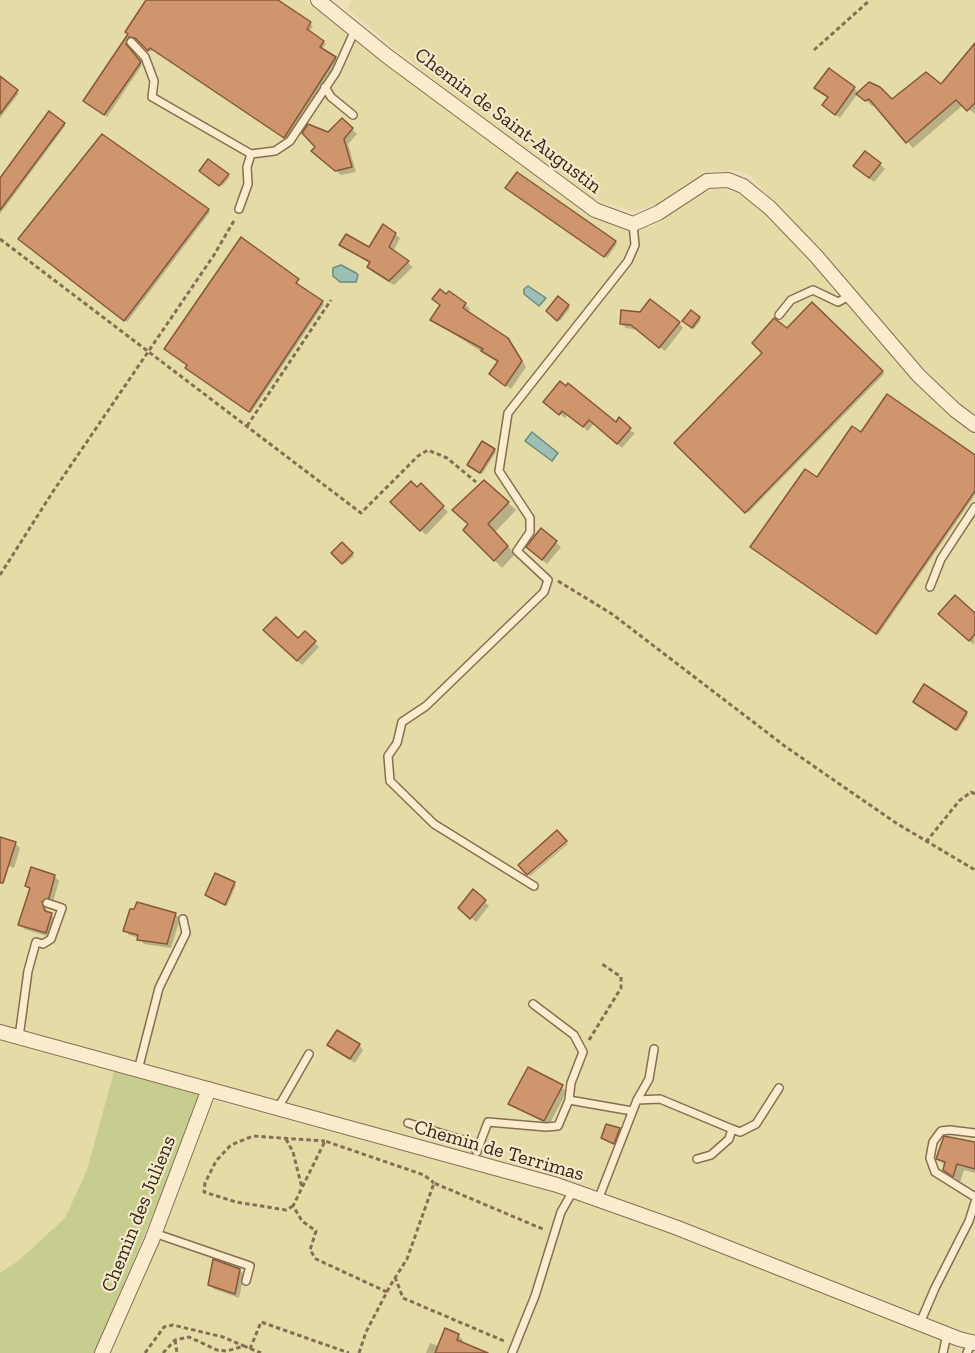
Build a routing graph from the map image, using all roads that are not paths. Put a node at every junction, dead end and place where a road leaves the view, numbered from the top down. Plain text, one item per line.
1 (318, 0) edge
2 (355, 30) junction
3 (131, 42) dead end
4 (325, 87) junction
5 (353, 115) dead end
6 (251, 154) junction
7 (239, 209) road end
8 (633, 224) junction
9 (849, 296) junction
10 (779, 315) dead end
11 (975, 425) edge
12 (975, 507) edge
13 (930, 587) dead end
14 (534, 886) dead end
15 (47, 903) dead end
16 (183, 919) dead end
17 (533, 1004) dead end
18 (0, 1032) edge
19 (19, 1037) junction
20 (654, 1049) dead end
21 (309, 1054) dead end
22 (138, 1070) junction
23 (778, 1088) dead end
24 (209, 1089) junction
25 (569, 1100) junction
26 (637, 1100) junction
27 (278, 1108) junction
28 (632, 1111) junction
29 (408, 1123) dead end
30 (732, 1129) junction
31 (975, 1134) edge
32 (475, 1157) junction
33 (697, 1159) dead end
34 (573, 1191) junction
35 (975, 1197) edge
36 (598, 1200) junction
37 (975, 1202) edge
38 (154, 1233) junction
39 (246, 1281) dead end
40 (920, 1323) junction
41 (947, 1334) junction
42 (971, 1346) edge
43 (102, 1353) edge
44 (512, 1353) edge
45 (943, 1353) edge

1 - 2 street, Chemin de Saint-Augustin
2 - 4 lane
2 - 8 street, Chemin de Saint-Augustin
3 - 6 lane
4 - 5 lane
4 - 6 lane
6 - 7 lane
8 - 9 street
8 - 14 lane
9 - 10 lane
9 - 11 street
12 - 13 lane
15 - 19 lane
16 - 22 lane
17 - 25 lane
18 - 19 street, Chemin de Terrimas
19 - 22 street, Chemin de Terrimas
20 - 26 lane
21 - 27 lane
22 - 24 street, Chemin de Terrimas
23 - 30 lane
24 - 27 street, Chemin de Terrimas
24 - 38 street, Chemin des Juliens
25 - 28 lane
25 - 32 lane
26 - 28 lane
26 - 30 lane
27 - 32 street, Chemin de Terrimas
28 - 36 lane
29 - 32 lane
30 - 33 lane
31 - 35 lane
32 - 34 street, Chemin de Terrimas
34 - 36 street, Chemin de Terrimas
34 - 44 lane
36 - 40 street, Chemin de Terrimas
37 - 40 lane
38 - 39 lane
38 - 43 street, Chemin des Juliens
40 - 41 street, Chemin de Terrimas
41 - 42 street, Chemin de Terrimas
41 - 45 lane

